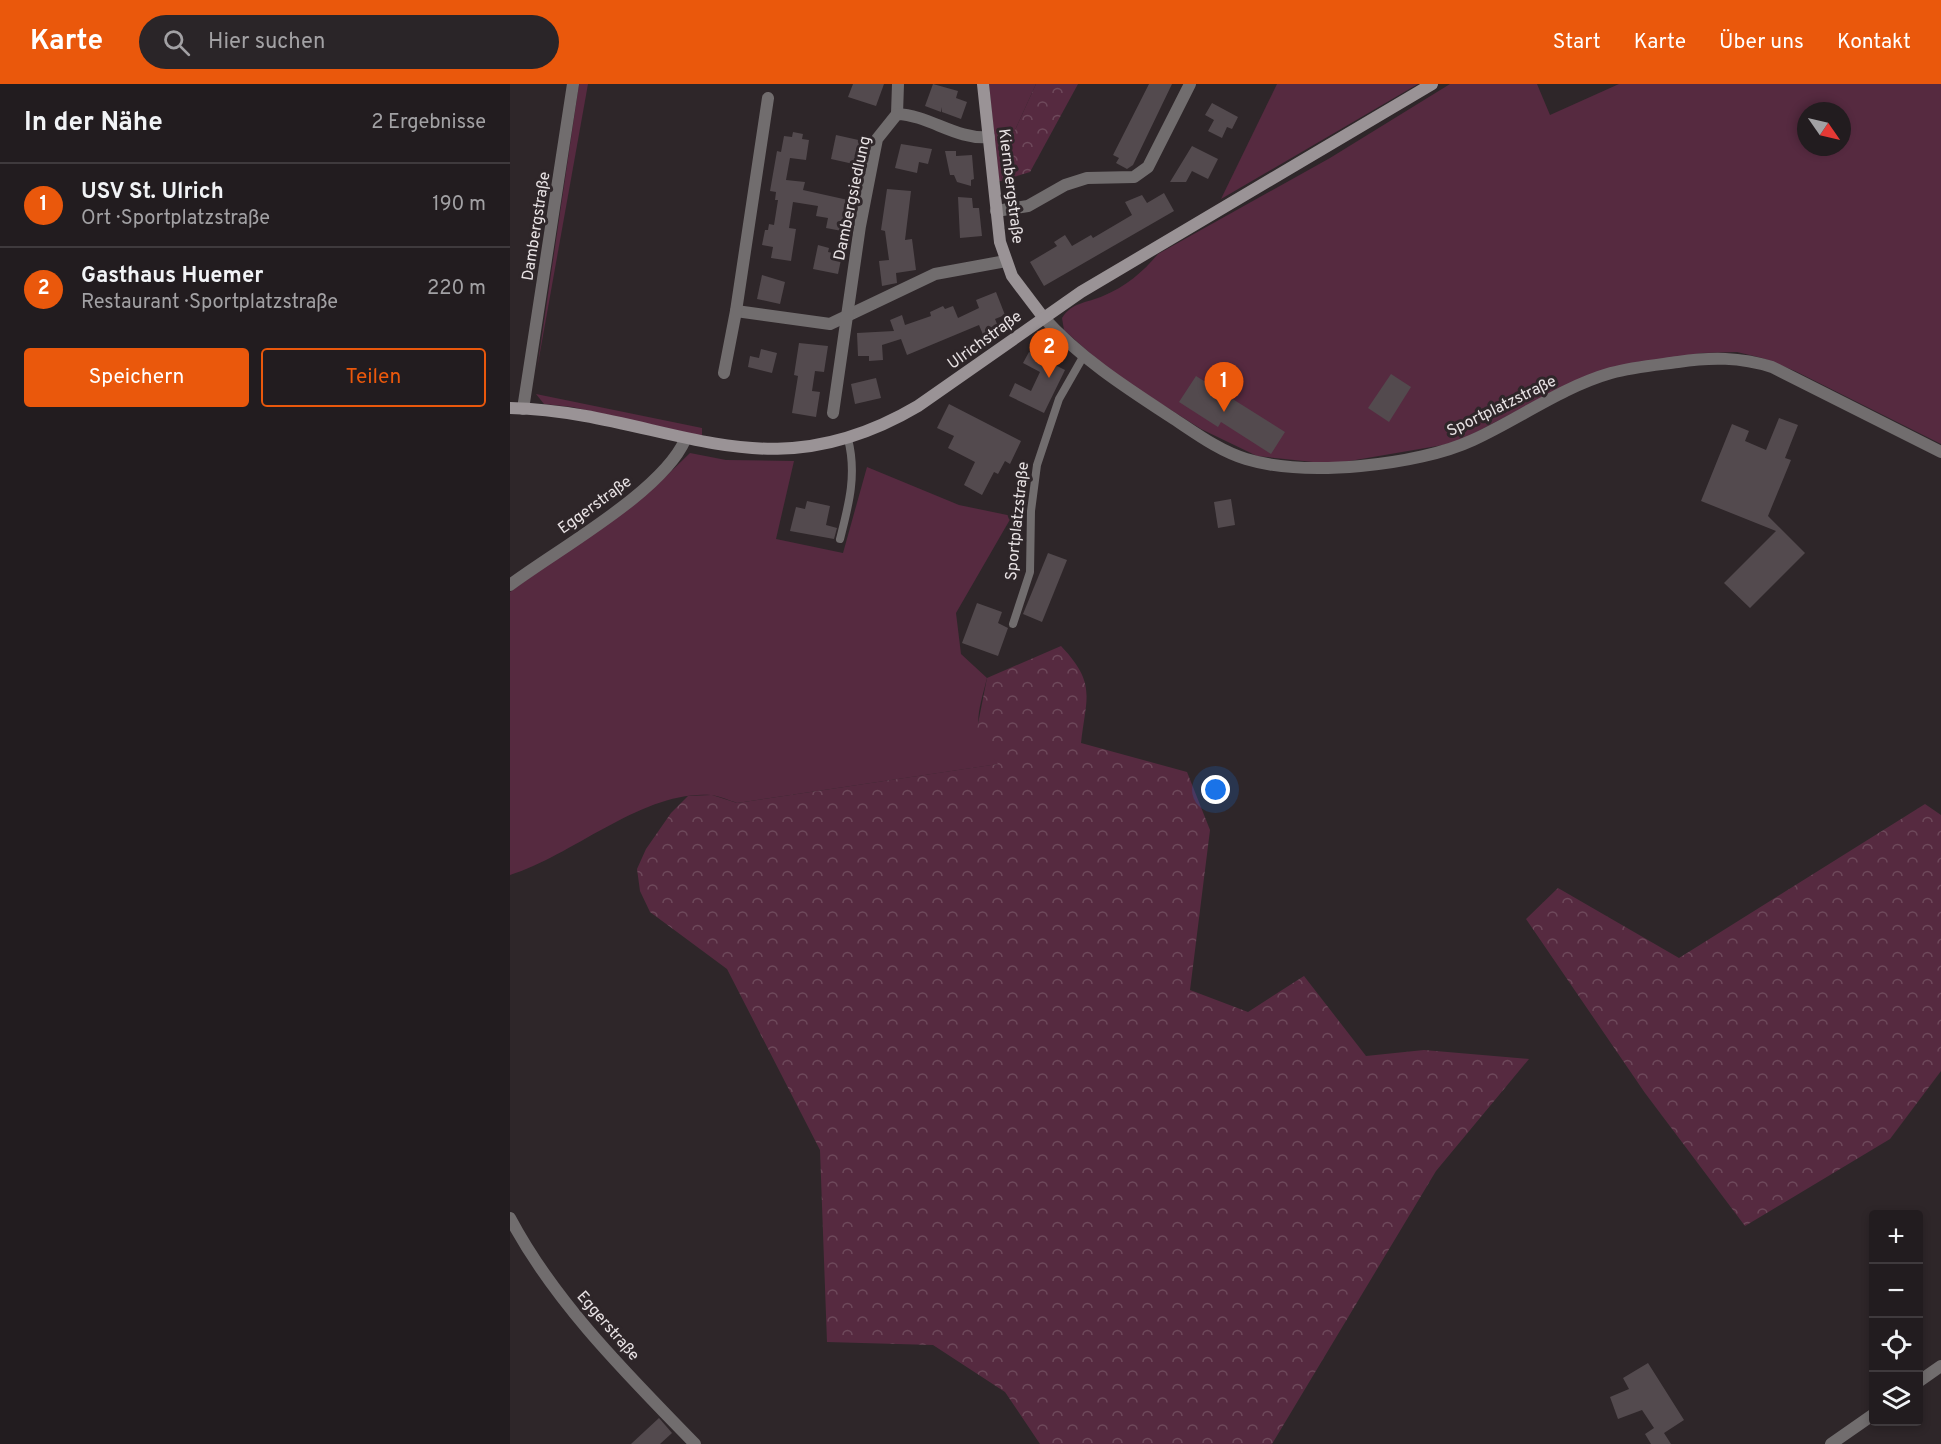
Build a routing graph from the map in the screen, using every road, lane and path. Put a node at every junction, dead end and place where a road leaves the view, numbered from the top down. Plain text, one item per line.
1 (573, 84) edge
2 (898, 84) edge
3 (983, 84) edge
4 (1190, 84) edge
5 (1432, 84) edge
6 (768, 98) dead end
7 (897, 114) junction
8 (988, 137) junction
9 (996, 211) junction
10 (1006, 261) junction
11 (736, 311) junction
12 (1043, 317) junction
13 (846, 318) junction
14 (1083, 357) junction
15 (724, 373) dead end
16 (510, 408) edge
17 (523, 409) junction
18 (832, 413) dead end
19 (848, 439) junction
20 (685, 440) junction
21 (1941, 452) edge
22 (840, 538) dead end
23 (510, 585) edge
24 (1013, 624) dead end
25 (510, 1218) edge
26 (1941, 1365) edge
27 (1923, 1378) edge
28 (1869, 1417) edge
29 (695, 1444) edge
30 (1831, 1444) edge

1 - 17 street, Dambergstraße
2 - 7 street
3 - 8 street, Kiernbergstraße
4 - 9 street
5 - 12 street, Ulrichstraße
6 - 11 street
7 - 8 street
7 - 13 street, Dambergsiedlung
8 - 9 street, Kiernbergstraße
9 - 10 street, Kiernbergstraße
10 - 12 street, Kiernbergstraße
10 - 13 street
11 - 13 street
11 - 15 street
12 - 14 street, Sportplatzstraße
12 - 19 street, Ulrichstraße
13 - 18 street, Dambergsiedlung
14 - 21 street, Sportplatzstraße
14 - 24 lane, Sportplatzstraße
16 - 17 street, Ulrichstraße
17 - 20 street, Ulrichstraße
19 - 20 street, Ulrichstraße
19 - 22 lane
20 - 23 street, Eggerstraße
25 - 29 street, Eggerstraße
26 - 27 street
28 - 30 street

